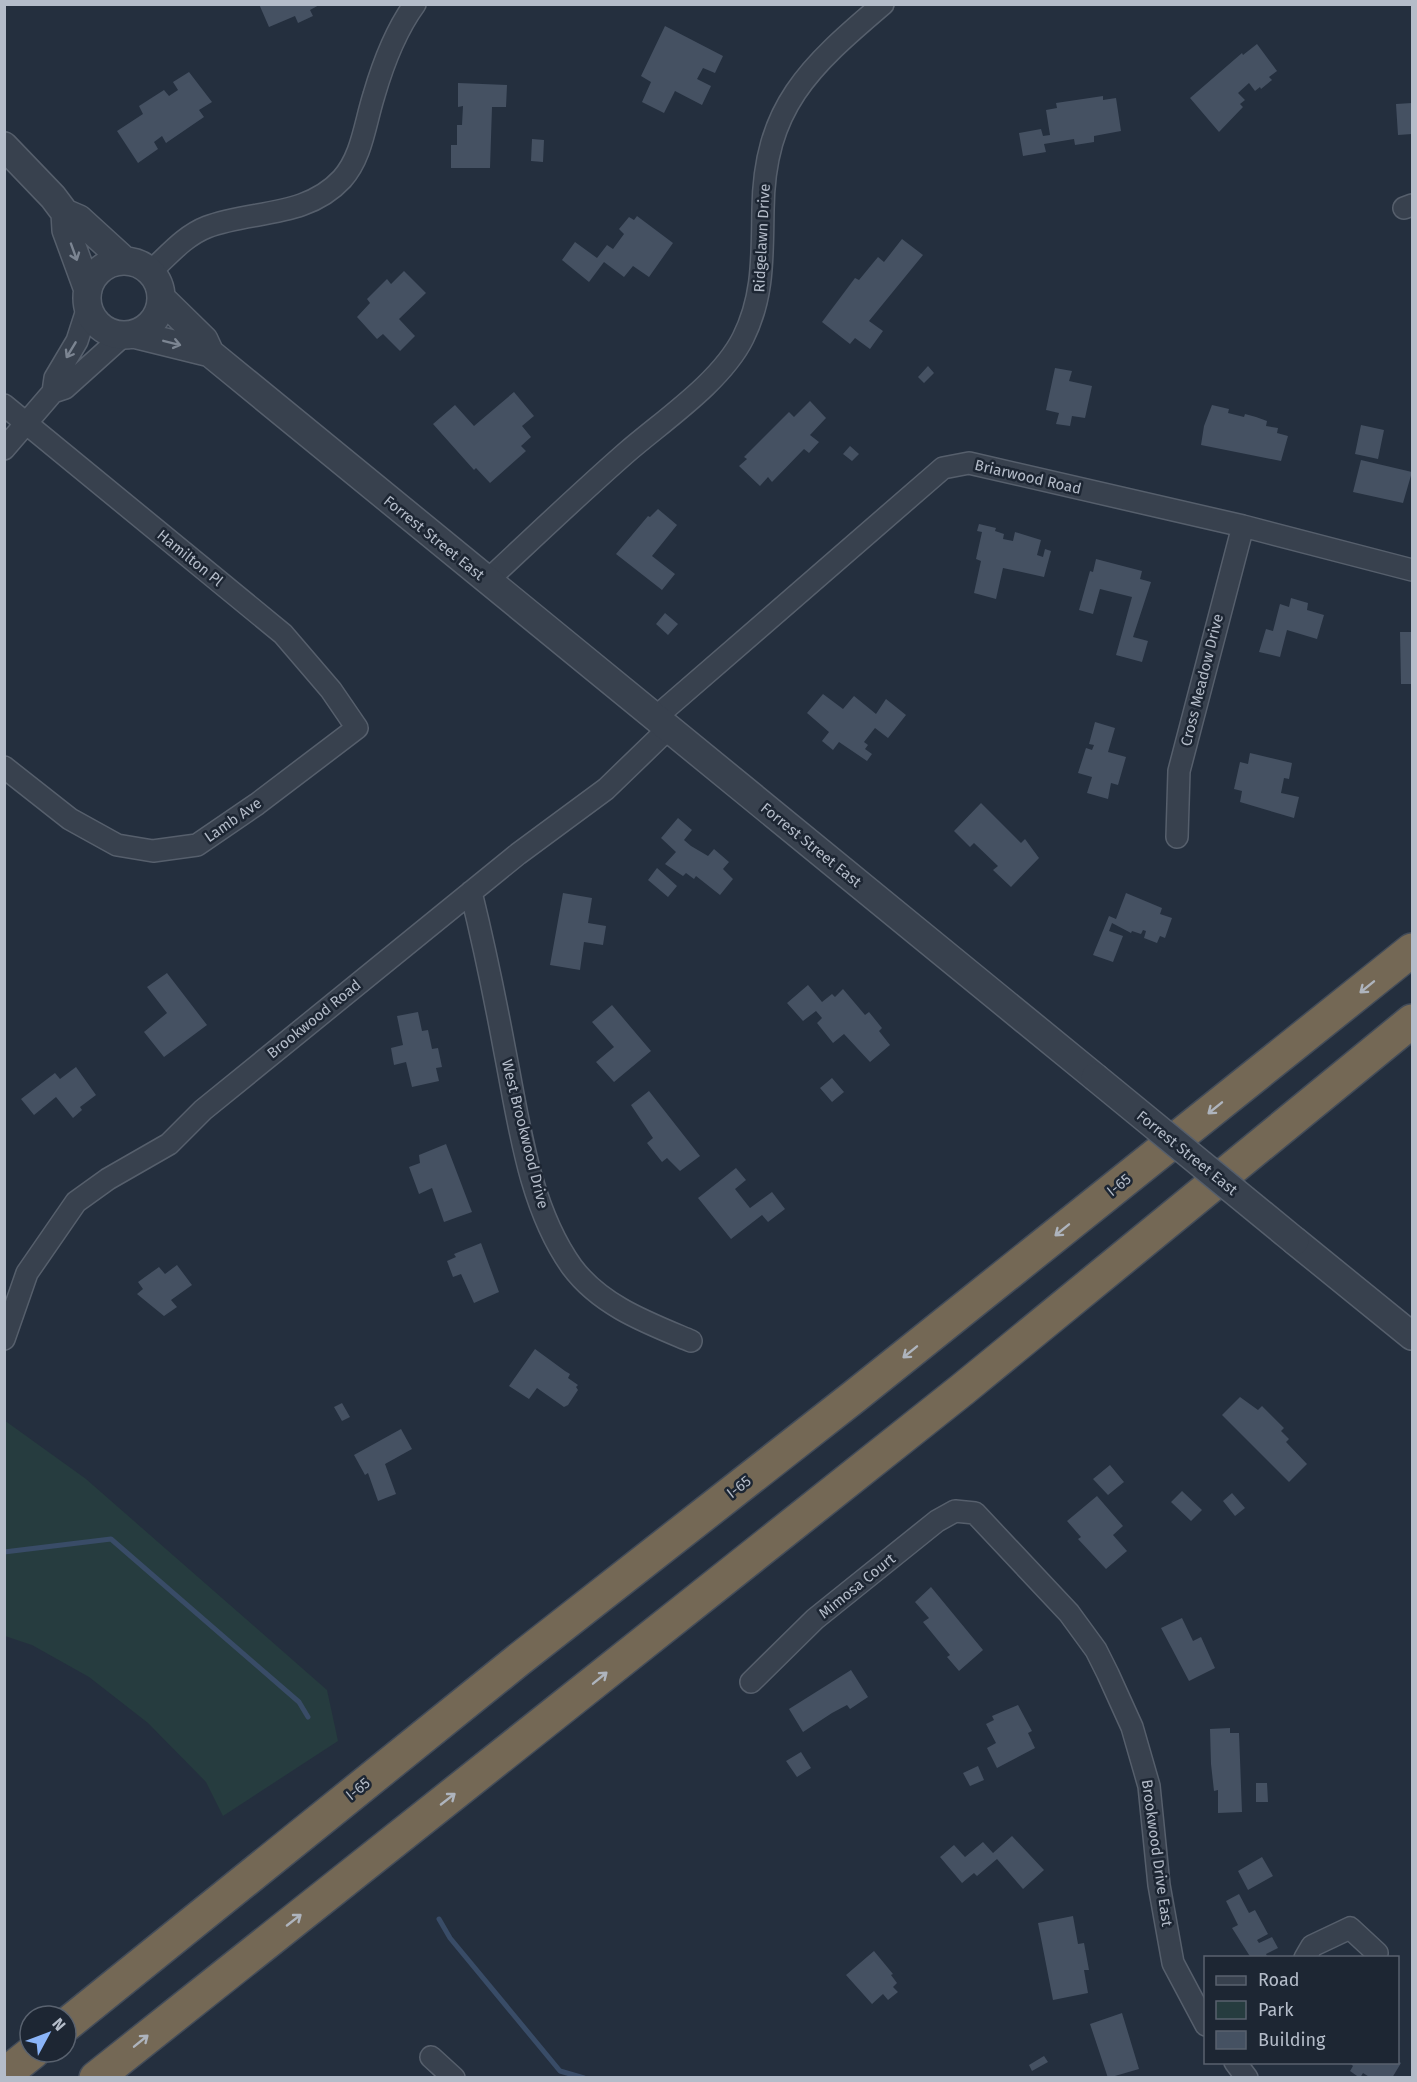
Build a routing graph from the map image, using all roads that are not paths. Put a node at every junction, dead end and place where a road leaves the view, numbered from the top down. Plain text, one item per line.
1 (415, 4) edge
2 (883, 4) edge
3 (4, 146) edge
4 (65, 213) junction
5 (124, 261) junction
6 (150, 272) junction
7 (88, 298) junction
8 (161, 298) junction
9 (129, 334) junction
10 (210, 353) junction
11 (53, 392) junction
12 (4, 405) edge
13 (25, 423) junction
14 (4, 449) edge
15 (1243, 526) junction
16 (1413, 570) edge
17 (487, 581) junction
18 (662, 723) junction
19 (357, 728) joint
20 (4, 767) edge
21 (1177, 837) dead end
22 (471, 892) junction
23 (1413, 950) edge
24 (1413, 1021) edge
25 (1413, 1336) edge
26 (4, 1339) edge
27 (690, 1341) dead end
28 (975, 1513) joint
29 (751, 1682) dead end
30 (1306, 1956) edge
31 (1376, 1956) edge
32 (78, 2015) edge
33 (1204, 2021) edge
34 (431, 2057) dead end
35 (18, 2064) edge
36 (1236, 2064) edge
37 (4, 2075) edge
38 (96, 2078) edge
39 (454, 2078) edge
40 (1247, 2078) edge

1 - 6 street
2 - 17 street, Ridgelawn Drive
3 - 4 street
4 - 5 street
4 -> 7 street
5 - 6 street
5 - 7 street
6 - 8 street
7 - 9 street
7 -> 11 street
8 - 9 street
8 - 10 street, Forrest Street East
9 -> 10 street, Forrest Street East
9 - 11 street
10 - 17 street, Forrest Street East
11 - 13 street
12 - 13 street, Hamilton Pl
13 - 14 street
13 - 19 street, Hamilton Pl
15 - 16 street, Briarwood Road
15 - 18 street, Briarwood Road
15 - 21 street, Cross Meadow Drive
17 - 18 street, Forrest Street East
18 - 22 street, Brookwood Road
18 - 25 street, Forrest Street East, bridge
19 - 20 street, Lamb Ave
22 - 26 street, Brookwood Road
22 - 27 street, West Brookwood Drive
23 -> 32 highway, I-65
38 -> 24 highway
28 - 29 street, Mimosa Court
28 - 33 street, Brookwood Drive East
30 - 31 street
34 - 39 street
35 - 37 highway
36 - 40 street

